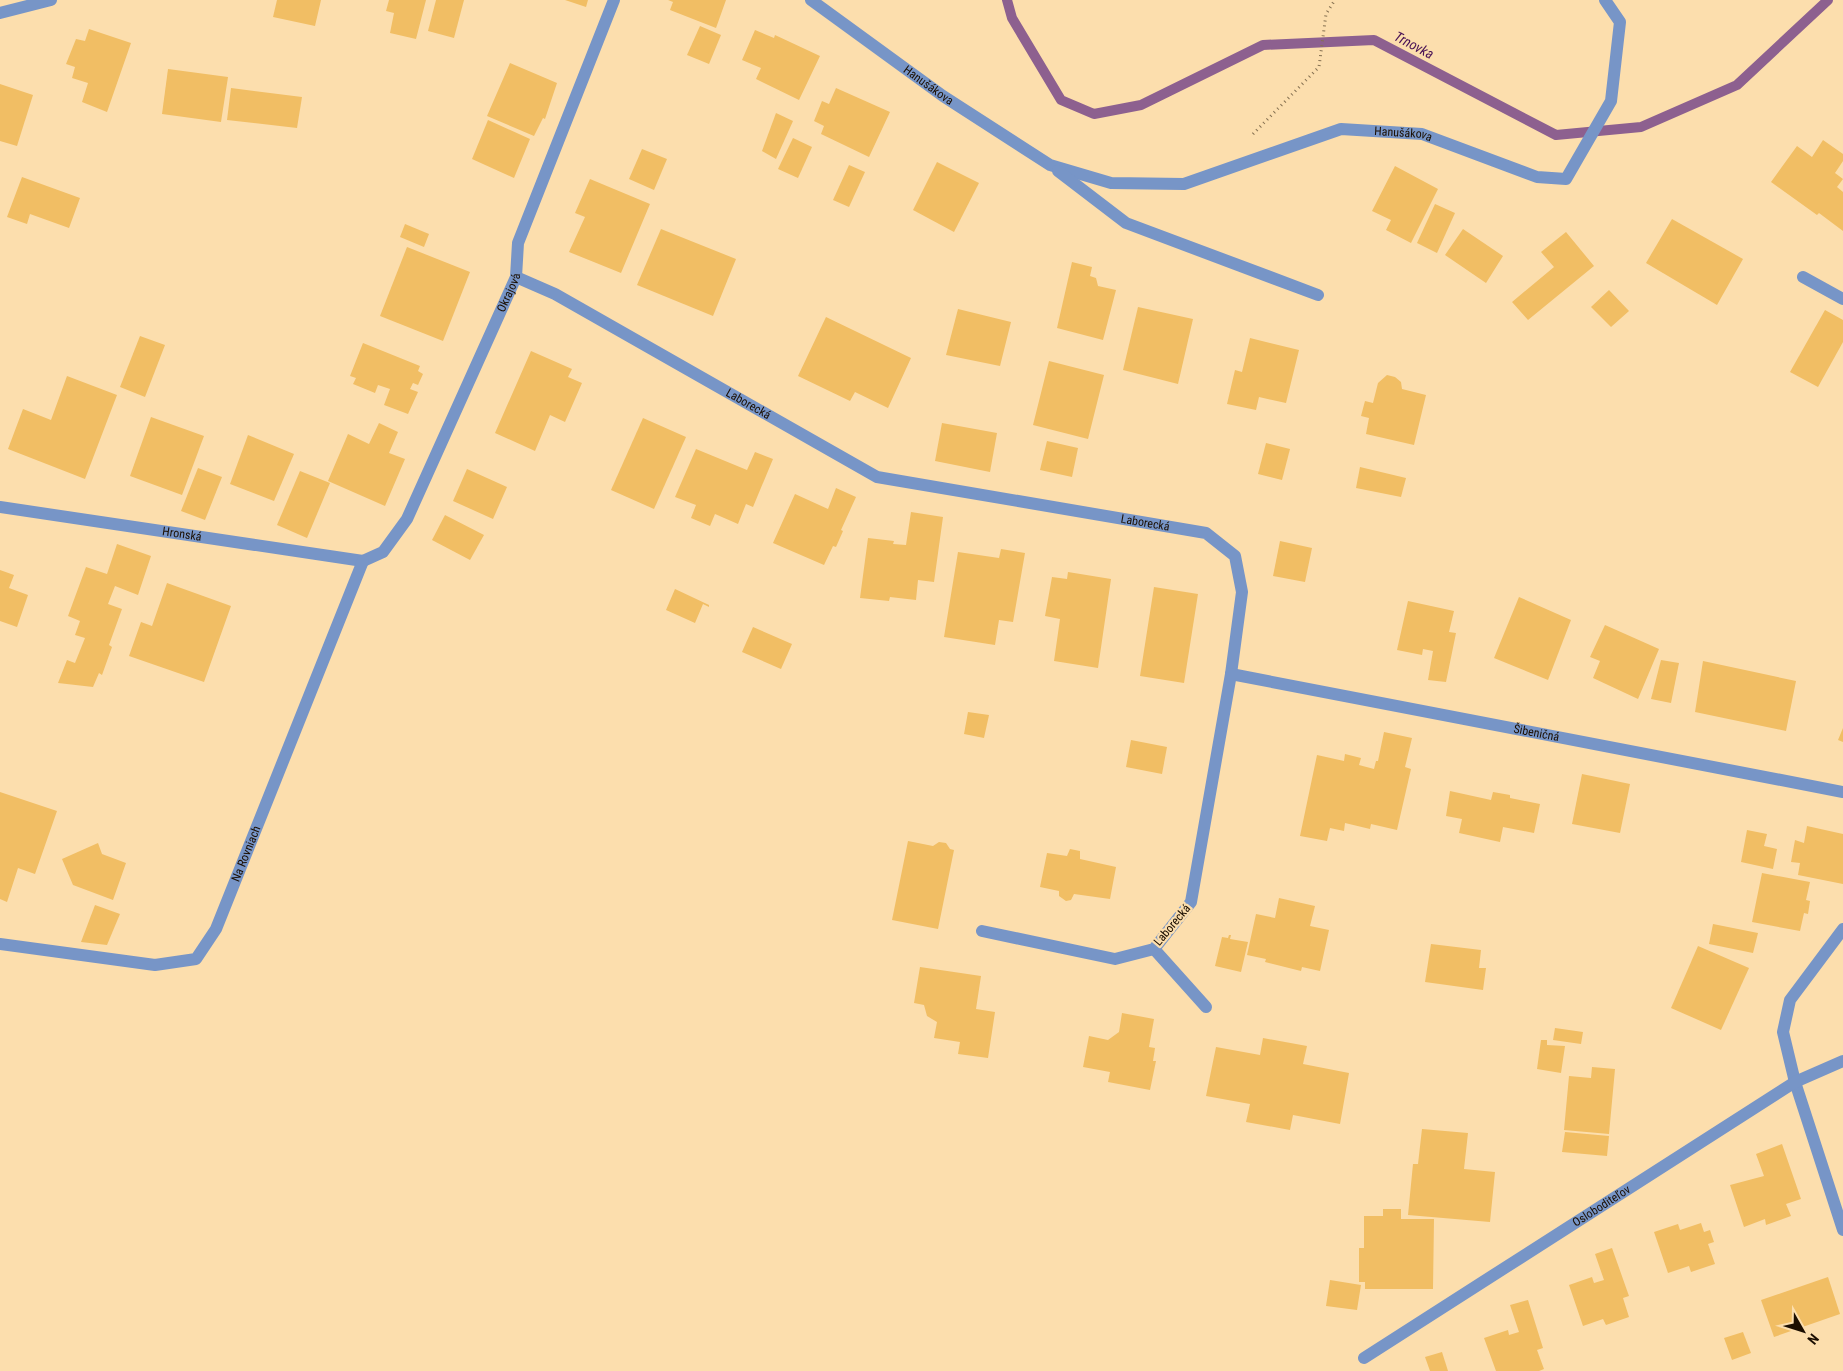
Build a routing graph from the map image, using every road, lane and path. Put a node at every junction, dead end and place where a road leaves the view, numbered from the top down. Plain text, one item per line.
1 (51, 0) edge
2 (614, 0) edge
3 (811, 0) edge
4 (1335, 0) edge
5 (1605, 0) edge
6 (0, 13) edge
7 (1050, 165) junction
8 (1232, 167) junction
9 (516, 277) junction
10 (1803, 277) dead end
11 (1318, 295) dead end
12 (1843, 299) edge
13 (0, 507) edge
14 (362, 562) junction
15 (1232, 674) junction
16 (1843, 792) edge
17 (1843, 929) edge
18 (982, 931) dead end
19 (0, 944) edge
20 (1154, 948) junction
21 (1206, 1007) dead end
22 (1843, 1061) edge
23 (1795, 1082) junction
24 (1843, 1230) edge
25 (1364, 1358) dead end

1 - 6 street
2 - 9 street, Okrajová
3 - 7 street, Hanušákova
4 - 8 path
5 - 8 street, Hanušákova
7 - 8 street, Hanušákova
7 - 11 street, Hanušákova
9 - 14 street, Okrajová
9 - 15 street, Laborecká
10 - 12 street
13 - 14 street, Hronská
14 - 19 street, Na Rovniach
15 - 16 street, Šibeničná
15 - 20 street, Laborecká
17 - 23 street
18 - 20 street, Laborecká
20 - 21 street
22 - 23 street, Osloboditeľov
23 - 24 street
23 - 25 street, Osloboditeľov

